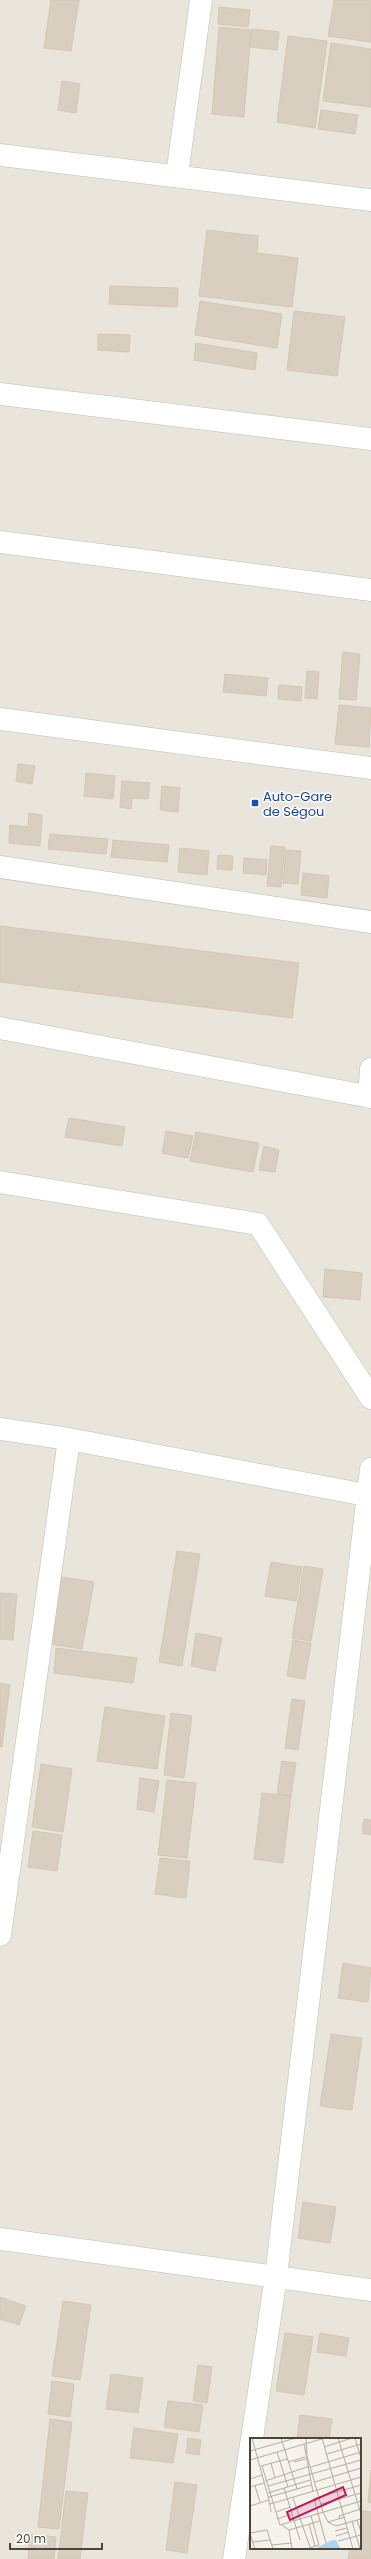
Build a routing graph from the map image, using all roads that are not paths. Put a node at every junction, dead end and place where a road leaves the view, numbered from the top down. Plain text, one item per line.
1 (201, 0) edge
2 (0, 155) edge
3 (176, 175) junction
4 (371, 200) edge
5 (0, 394) edge
6 (371, 439) edge
7 (0, 542) edge
8 (371, 590) edge
9 (0, 719) edge
10 (371, 768) edge
11 (0, 867) edge
12 (371, 922) edge
13 (0, 1028) edge
14 (371, 1069) edge
15 (370, 1097) edge
16 (0, 1182) edge
17 (371, 1398) edge
18 (0, 1429) edge
19 (69, 1439) junction
20 (371, 1468) edge
21 (369, 1496) edge
22 (0, 1935) edge
23 (0, 2239) edge
24 (276, 2276) junction
25 (371, 2290) edge
26 (252, 2438) edge
27 (250, 2451) edge
28 (234, 2559) edge

1 - 3 street
2 - 3 street
3 - 4 street
5 - 6 street
7 - 8 street
9 - 10 street
11 - 12 street
13 - 15 street
14 - 15 street
16 - 17 street
18 - 19 street
19 - 21 street
19 - 22 street
20 - 21 street
21 - 24 street
23 - 24 street
24 - 25 street
24 - 26 street
27 - 28 street

